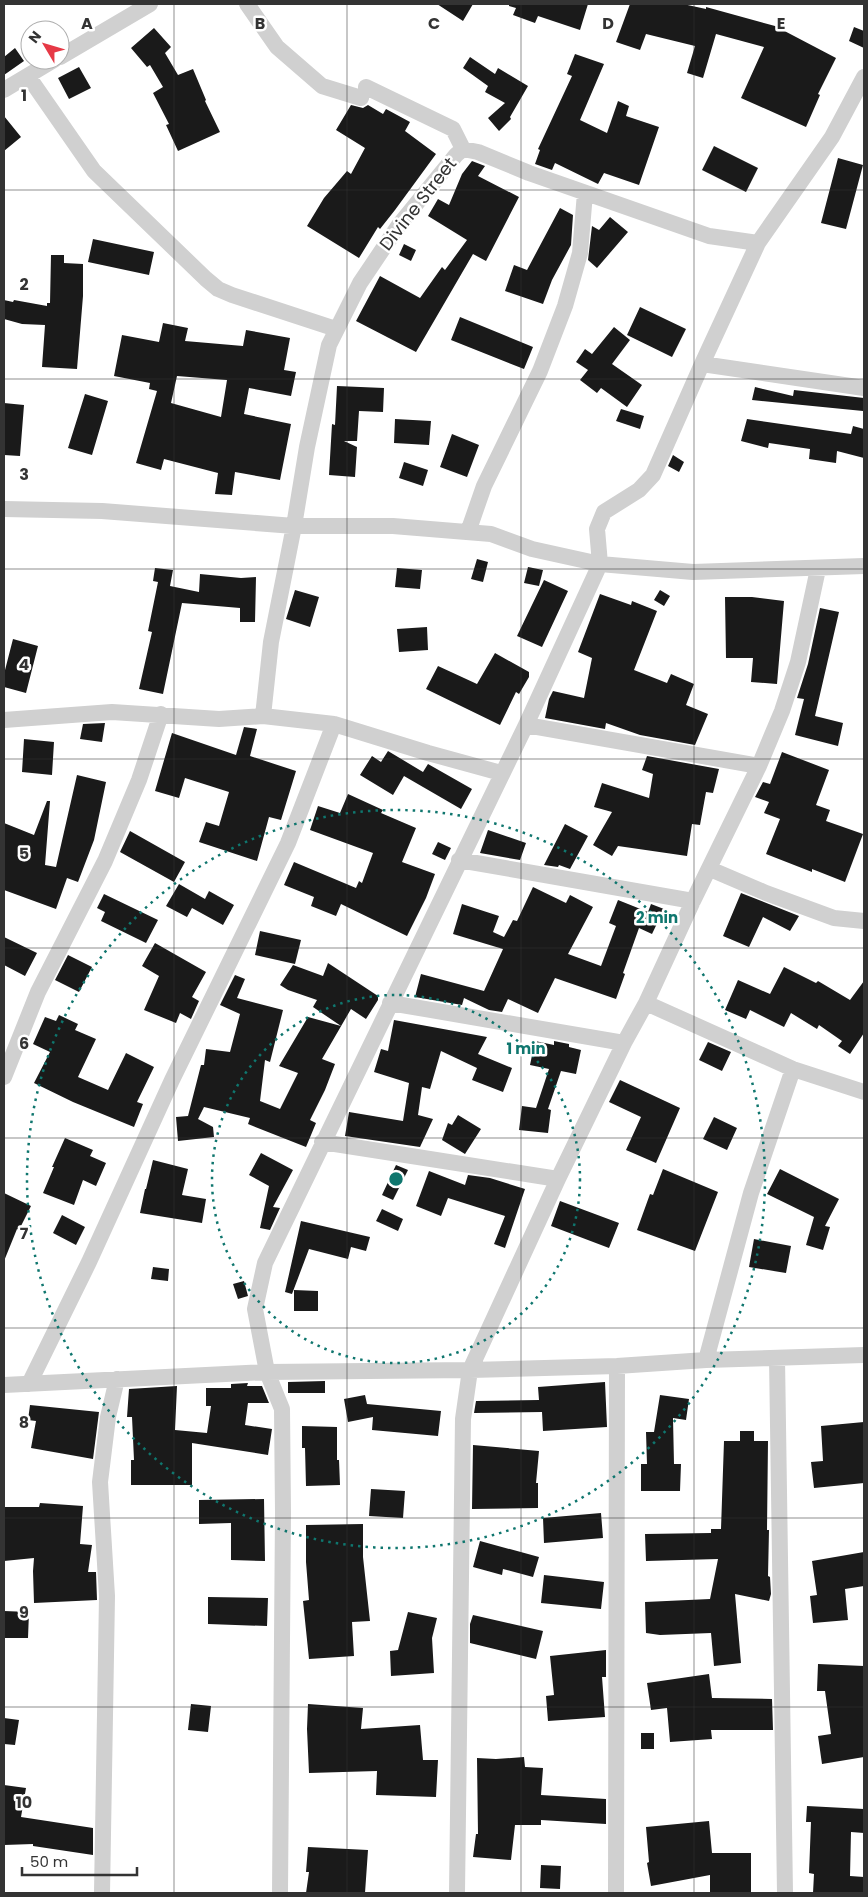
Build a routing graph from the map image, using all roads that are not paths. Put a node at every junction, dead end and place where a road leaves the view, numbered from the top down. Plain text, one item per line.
1 (150, 4) edge
2 (247, 4) edge
3 (70, 51) edge
4 (38, 70) edge
5 (28, 76) junction
6 (864, 78) edge
7 (4, 90) edge
8 (462, 149) junction
9 (585, 193) junction
10 (758, 244) junction
11 (336, 329) junction
12 (702, 364) junction
13 (864, 388) edge
14 (4, 509) edge
15 (294, 526) junction
16 (468, 532) junction
17 (600, 564) junction
18 (864, 566) edge
19 (818, 569) junction
20 (161, 714) junction
21 (263, 716) junction
22 (4, 720) edge
23 (334, 724) junction
24 (526, 725) junction
25 (759, 766) junction
26 (501, 773) junction
27 (459, 860) junction
28 (710, 869) junction
29 (693, 901) junction
30 (864, 922) edge
31 (390, 1003) junction
32 (646, 1003) junction
33 (624, 1043) junction
34 (793, 1068) junction
35 (4, 1077) edge
36 (864, 1092) edge
37 (322, 1142) junction
38 (558, 1179) junction
39 (864, 1355) edge
40 (777, 1358) junction
41 (706, 1360) junction
42 (617, 1366) junction
43 (470, 1370) junction
44 (267, 1372) junction
45 (117, 1379) junction
46 (4, 1384) edge
47 (29, 1384) junction
48 (102, 1893) edge
49 (280, 1893) edge
50 (457, 1893) edge
51 (616, 1893) edge
52 (784, 1893) edge

1 - 3 street
2 - 8 street
4 - 5 street
5 - 7 street
5 - 11 street
6 - 10 street
8 - 9 street, Divine Street
8 - 11 street, Divine Street
9 - 10 street, Divine Street
9 - 16 street
10 - 12 street
11 - 15 street, Divine Street
12 - 13 street
12 - 17 street
14 - 15 street
15 - 16 street
15 - 21 street, Divine Street
16 - 17 street
17 - 19 street
17 - 24 street
18 - 19 street
19 - 25 street
20 - 21 street
20 - 22 street
20 - 35 street
21 - 23 street
23 - 26 street
23 - 47 street
24 - 25 street
24 - 26 street
25 - 28 street
26 - 27 street
27 - 29 street
27 - 31 street
28 - 29 street
28 - 30 street
29 - 32 street
31 - 33 street
31 - 37 street
32 - 33 street
32 - 34 street
33 - 38 street
34 - 36 street
34 - 41 street
37 - 38 street
37 - 44 street
38 - 43 street
39 - 40 street
40 - 41 street
40 - 52 street
41 - 42 street
42 - 43 street
42 - 51 street
43 - 44 street
43 - 50 street
44 - 45 street
44 - 49 street
45 - 47 street
45 - 48 street
46 - 47 street

